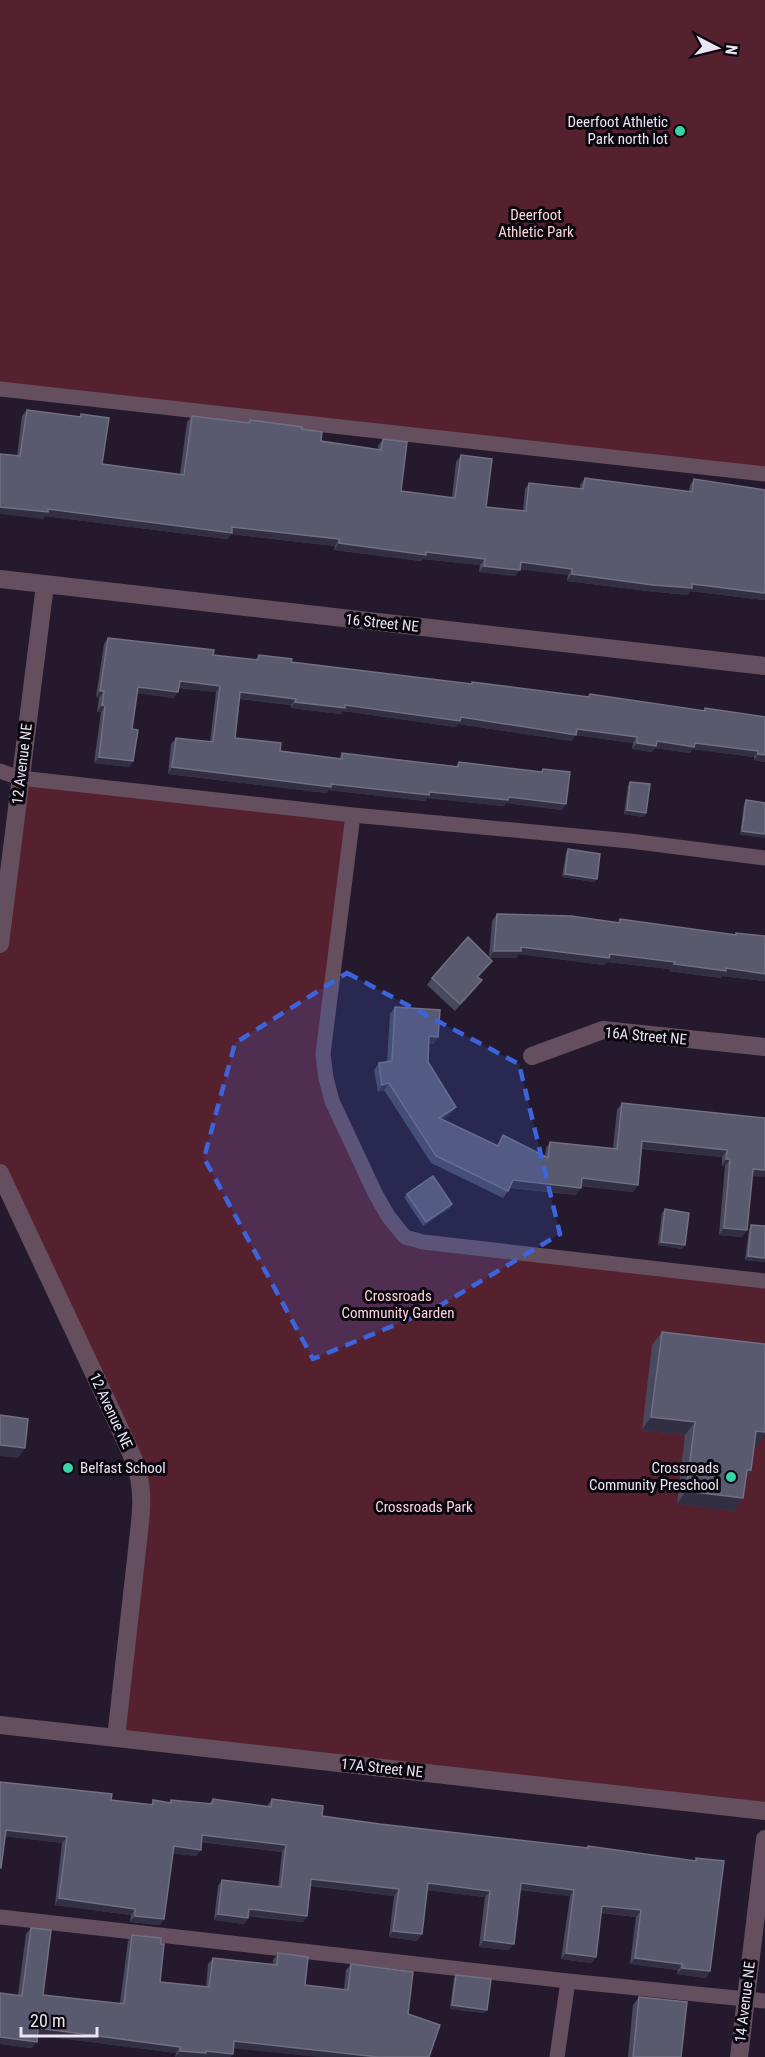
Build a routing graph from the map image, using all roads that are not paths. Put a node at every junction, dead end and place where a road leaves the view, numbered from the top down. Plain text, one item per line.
1 (0, 389) edge
2 (765, 474) edge
3 (0, 579) edge
4 (45, 585) junction
5 (765, 666) edge
6 (0, 771) edge
7 (20, 778) junction
8 (353, 815) junction
9 (765, 858) edge
10 (0, 944) edge
11 (765, 1047) edge
12 (532, 1056) dead end
13 (0, 1173) edge
14 (765, 1281) edge
15 (0, 1725) edge
16 (116, 1738) junction
17 (765, 1811) edge
18 (765, 1839) edge
19 (0, 1917) edge
20 (568, 1981) junction
21 (746, 1998) junction
22 (765, 2001) edge
23 (557, 2057) edge
24 (739, 2057) edge

1 - 2 lane
3 - 4 street, 16 Street NE
4 - 5 street, 16 Street NE
4 - 7 street, 12 Avenue NE
6 - 7 lane
7 - 8 lane
7 - 10 street, 12 Avenue NE
8 - 9 lane
8 - 14 lane
11 - 12 street, 16A Street NE
13 - 16 street, 12 Avenue NE
15 - 16 street, 17A Street NE
16 - 17 street, 17A Street NE
18 - 21 street, 14 Avenue NE
19 - 20 lane
20 - 21 lane
20 - 23 lane
21 - 22 lane
21 - 24 street, 14 Avenue NE

